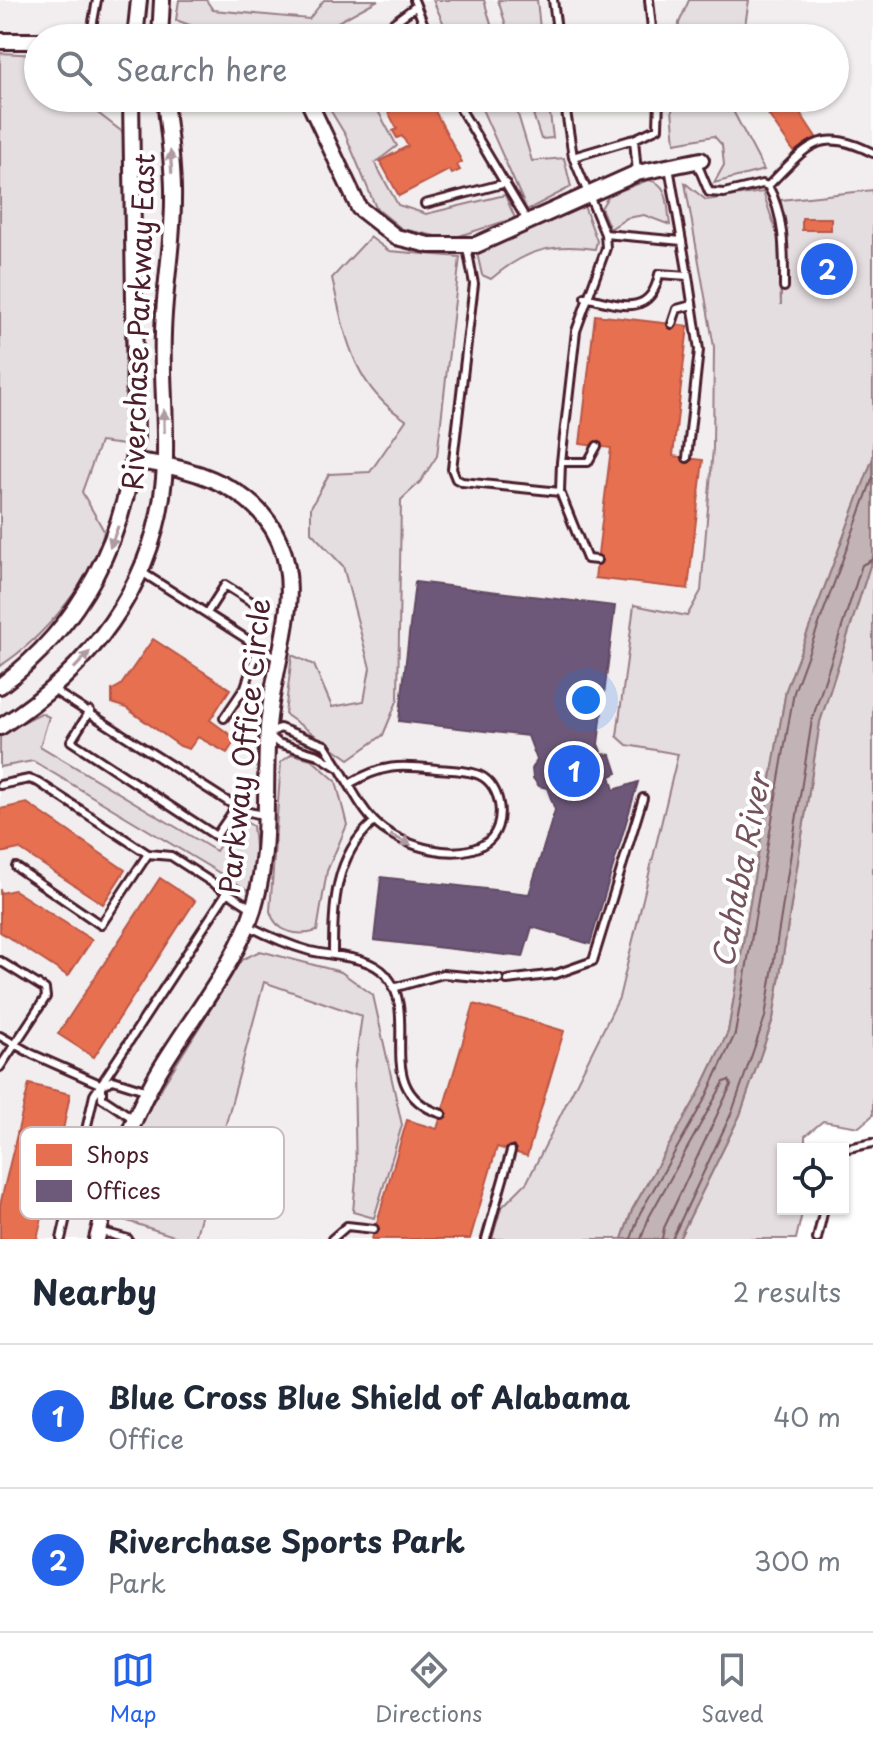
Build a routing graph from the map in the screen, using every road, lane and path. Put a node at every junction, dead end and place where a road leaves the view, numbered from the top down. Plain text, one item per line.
1 (97, 0) edge
2 (139, 0) edge
3 (162, 0) edge
4 (553, 0) edge
5 (649, 0) edge
6 (415, 3) edge
7 (93, 24) edge
8 (136, 24) edge
9 (161, 24) edge
10 (390, 24) edge
11 (423, 24) edge
12 (556, 24) edge
13 (652, 24) edge
14 (0, 41) edge
15 (24, 41) edge
16 (131, 112) edge
17 (166, 112) edge
18 (315, 112) edge
19 (463, 112) edge
20 (566, 112) edge
21 (659, 112) edge
22 (634, 139) junction
23 (873, 153) edge
24 (573, 157) junction
25 (698, 161) joint
26 (669, 167) junction
27 (637, 173) junction
28 (506, 183) junction
29 (768, 186) junction
30 (590, 194) junction
31 (425, 204) dead end
32 (528, 222) junction
33 (605, 234) junction
34 (682, 241) junction
35 (467, 245) junction
36 (688, 276) junction
37 (784, 287) dead end
38 (585, 297) junction
39 (692, 305) junction
40 (672, 324) dead end
41 (597, 446) dead end
42 (687, 458) dead end
43 (134, 461) junction
44 (561, 462) junction
45 (164, 466) junction
46 (560, 492) junction
47 (597, 560) dead end
48 (140, 571) junction
49 (252, 602) dead end
50 (207, 613) junction
51 (259, 646) junction
52 (278, 659) junction
53 (0, 686) edge
54 (53, 690) junction
55 (90, 711) junction
56 (224, 718) dead end
57 (0, 727) edge
58 (268, 734) junction
59 (340, 769) junction
60 (349, 784) junction
61 (0, 785) edge
62 (643, 798) dead end
63 (236, 807) junction
64 (266, 816) junction
65 (374, 822) junction
66 (148, 854) junction
67 (16, 867) dead end
68 (227, 892) junction
69 (253, 909) junction
70 (247, 925) junction
71 (333, 955) junction
72 (0, 961) edge
73 (499, 979) dead end
74 (507, 980) dead end
75 (393, 988) junction
76 (0, 1036) edge
77 (15, 1045) junction
78 (0, 1067) edge
79 (102, 1085) junction
80 (148, 1091) junction
81 (442, 1114) dead end
82 (134, 1119) junction
83 (87, 1127) edge
84 (131, 1127) edge
85 (873, 1143) edge
86 (849, 1148) edge
87 (511, 1151) dead end
88 (823, 1215) edge
89 (66, 1219) edge
90 (374, 1229) dead end
91 (98, 1235) edge
92 (61, 1239) edge
93 (128, 1239) edge
94 (332, 1239) edge
95 (486, 1239) edge
96 (817, 1239) edge

1 - 7 lane
2 - 8 street
3 - 9 street
4 - 12 lane
5 - 13 lane
6 - 10 lane
6 - 11 lane
14 - 15 street
16 - 43 street, Riverchase Parkway East
45 -> 17 street, Riverchase Parkway East
18 - 35 street
19 - 28 lane
20 - 24 lane
21 - 22 lane
22 - 24 lane
22 - 27 lane
23 - 29 lane
24 - 30 lane
25 - 26 street
25 - 29 lane
26 - 27 street
26 - 34 lane
27 - 30 street
28 - 31 lane
28 - 32 lane
29 - 37 lane
30 - 32 street
30 - 33 lane
32 - 35 street
33 - 34 lane
33 - 38 lane
34 - 36 lane
35 - 46 lane
36 - 38 lane
36 - 39 lane
38 - 44 lane
39 - 40 lane
39 - 42 lane
41 - 44 lane
43 - 45 street, Parkway Office Circle
43 -> 53 street, Riverchase Parkway East
44 - 46 lane
45 - 48 street, Riverchase Parkway East
45 - 52 street, Parkway Office Circle
46 - 47 lane
48 - 50 lane
54 -> 48 street, Riverchase Parkway East
49 - 50 lane
50 - 51 lane
51 - 52 lane
51 - 56 lane
52 - 58 street, Parkway Office Circle
54 - 55 lane
54 - 57 street, Riverchase Parkway East
55 - 63 lane
55 - 63 lane
58 - 59 lane
58 - 59 lane
58 - 64 street, Parkway Office Circle
59 - 60 lane
60 - 65 lane
65 -> 60 lane
61 - 66 lane
62 - 74 lane
63 - 64 lane
64 - 69 street, Parkway Office Circle
65 - 71 lane
66 - 67 lane
66 - 68 lane
68 - 69 lane
68 - 79 lane
69 - 70 street, Parkway Office Circle
70 - 71 lane
70 - 80 street, Parkway Office Circle
71 - 75 lane
72 - 77 lane
73 - 75 lane
75 - 81 lane
76 - 77 lane
77 - 78 lane
77 - 79 lane
79 - 80 lane
79 - 82 lane
79 - 83 lane
80 - 82 street, Parkway Office Circle
82 - 84 street, Parkway Office Circle
85 - 86 lane
87 - 95 lane
88 - 96 lane
89 - 92 lane
90 - 94 lane
91 - 93 lane

